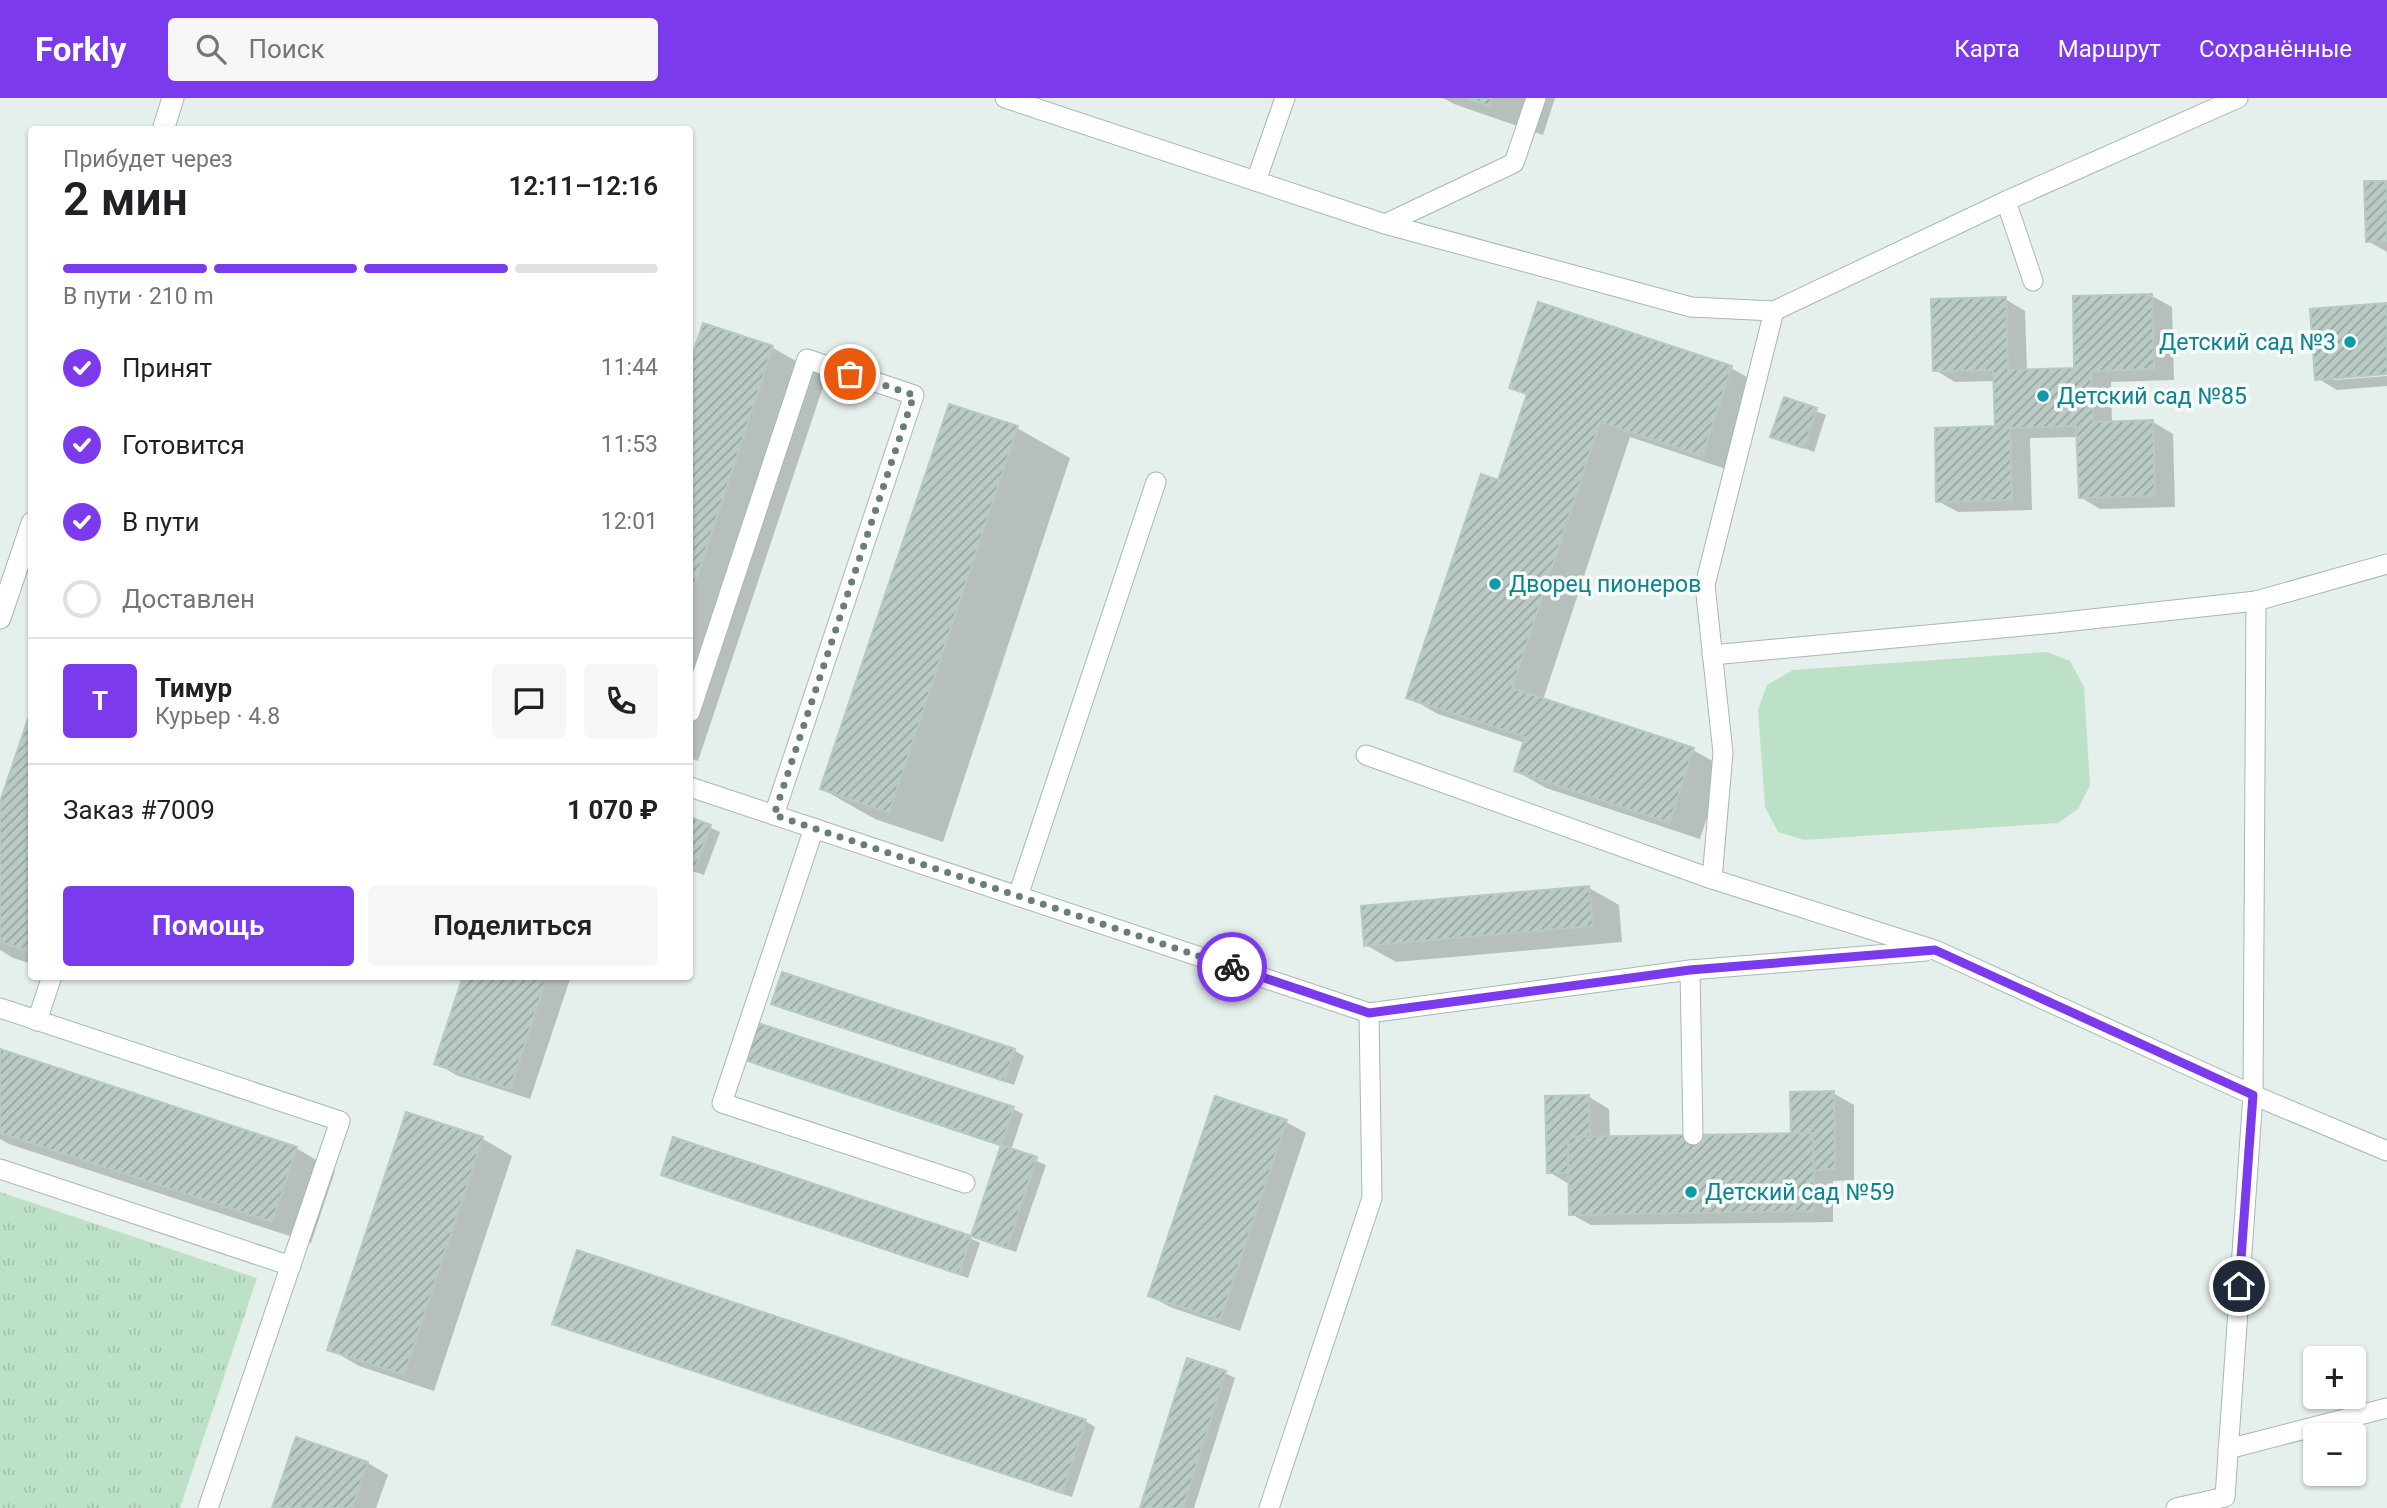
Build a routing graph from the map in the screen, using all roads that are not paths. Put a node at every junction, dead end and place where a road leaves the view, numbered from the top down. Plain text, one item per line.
1 (173, 98) edge
2 (1006, 98) edge
3 (1285, 98) edge
4 (1536, 98) edge
5 (2238, 98) edge
6 (164, 126) edge
7 (1256, 181) junction
8 (2006, 201) junction
9 (1385, 224) junction
10 (2033, 281) dead end
11 (1773, 311) junction
12 (1156, 482) dead end
13 (28, 548) edge
14 (2387, 564) edge
15 (25, 566) edge
16 (2256, 601) junction
17 (0, 618) edge
18 (1712, 655) junction
19 (693, 703) edge
20 (1366, 755) dead end
21 (693, 788) edge
22 (774, 815) junction
23 (814, 828) junction
24 (1712, 879) junction
25 (1018, 896) junction
26 (1935, 950) junction
27 (1690, 970) junction
28 (51, 980) edge
29 (0, 1008) edge
30 (1369, 1013) junction
31 (37, 1021) junction
32 (2253, 1095) junction
33 (1693, 1135) dead end
34 (2387, 1150) edge
35 (0, 1169) edge
36 (965, 1183) dead end
37 (291, 1266) junction
38 (2387, 1408) edge
39 (2228, 1448) junction
40 (208, 1508) edge
41 (1269, 1508) edge
42 (2176, 1508) edge

1 - 6 street
2 - 7 lane
3 - 7 lane
4 - 9 lane
5 - 8 lane
7 - 9 lane
8 - 10 lane
8 - 11 lane
9 - 11 lane
11 - 18 lane
12 - 25 lane
13 - 15 street
14 - 16 lane
15 - 17 street
16 - 18 lane
16 - 32 lane
18 - 24 lane
19 - 22 lane
20 - 24 lane
21 - 22 lane
22 - 23 lane
23 - 25 lane
23 - 36 lane
24 - 26 lane
25 - 30 lane
26 - 27 lane
26 - 32 lane
27 - 30 lane
27 - 33 lane
28 - 31 lane
29 - 31 lane
30 - 41 lane
31 - 37 lane
32 - 34 lane
32 - 39 lane
35 - 37 lane
37 - 40 lane
38 - 39 lane
39 - 42 lane

